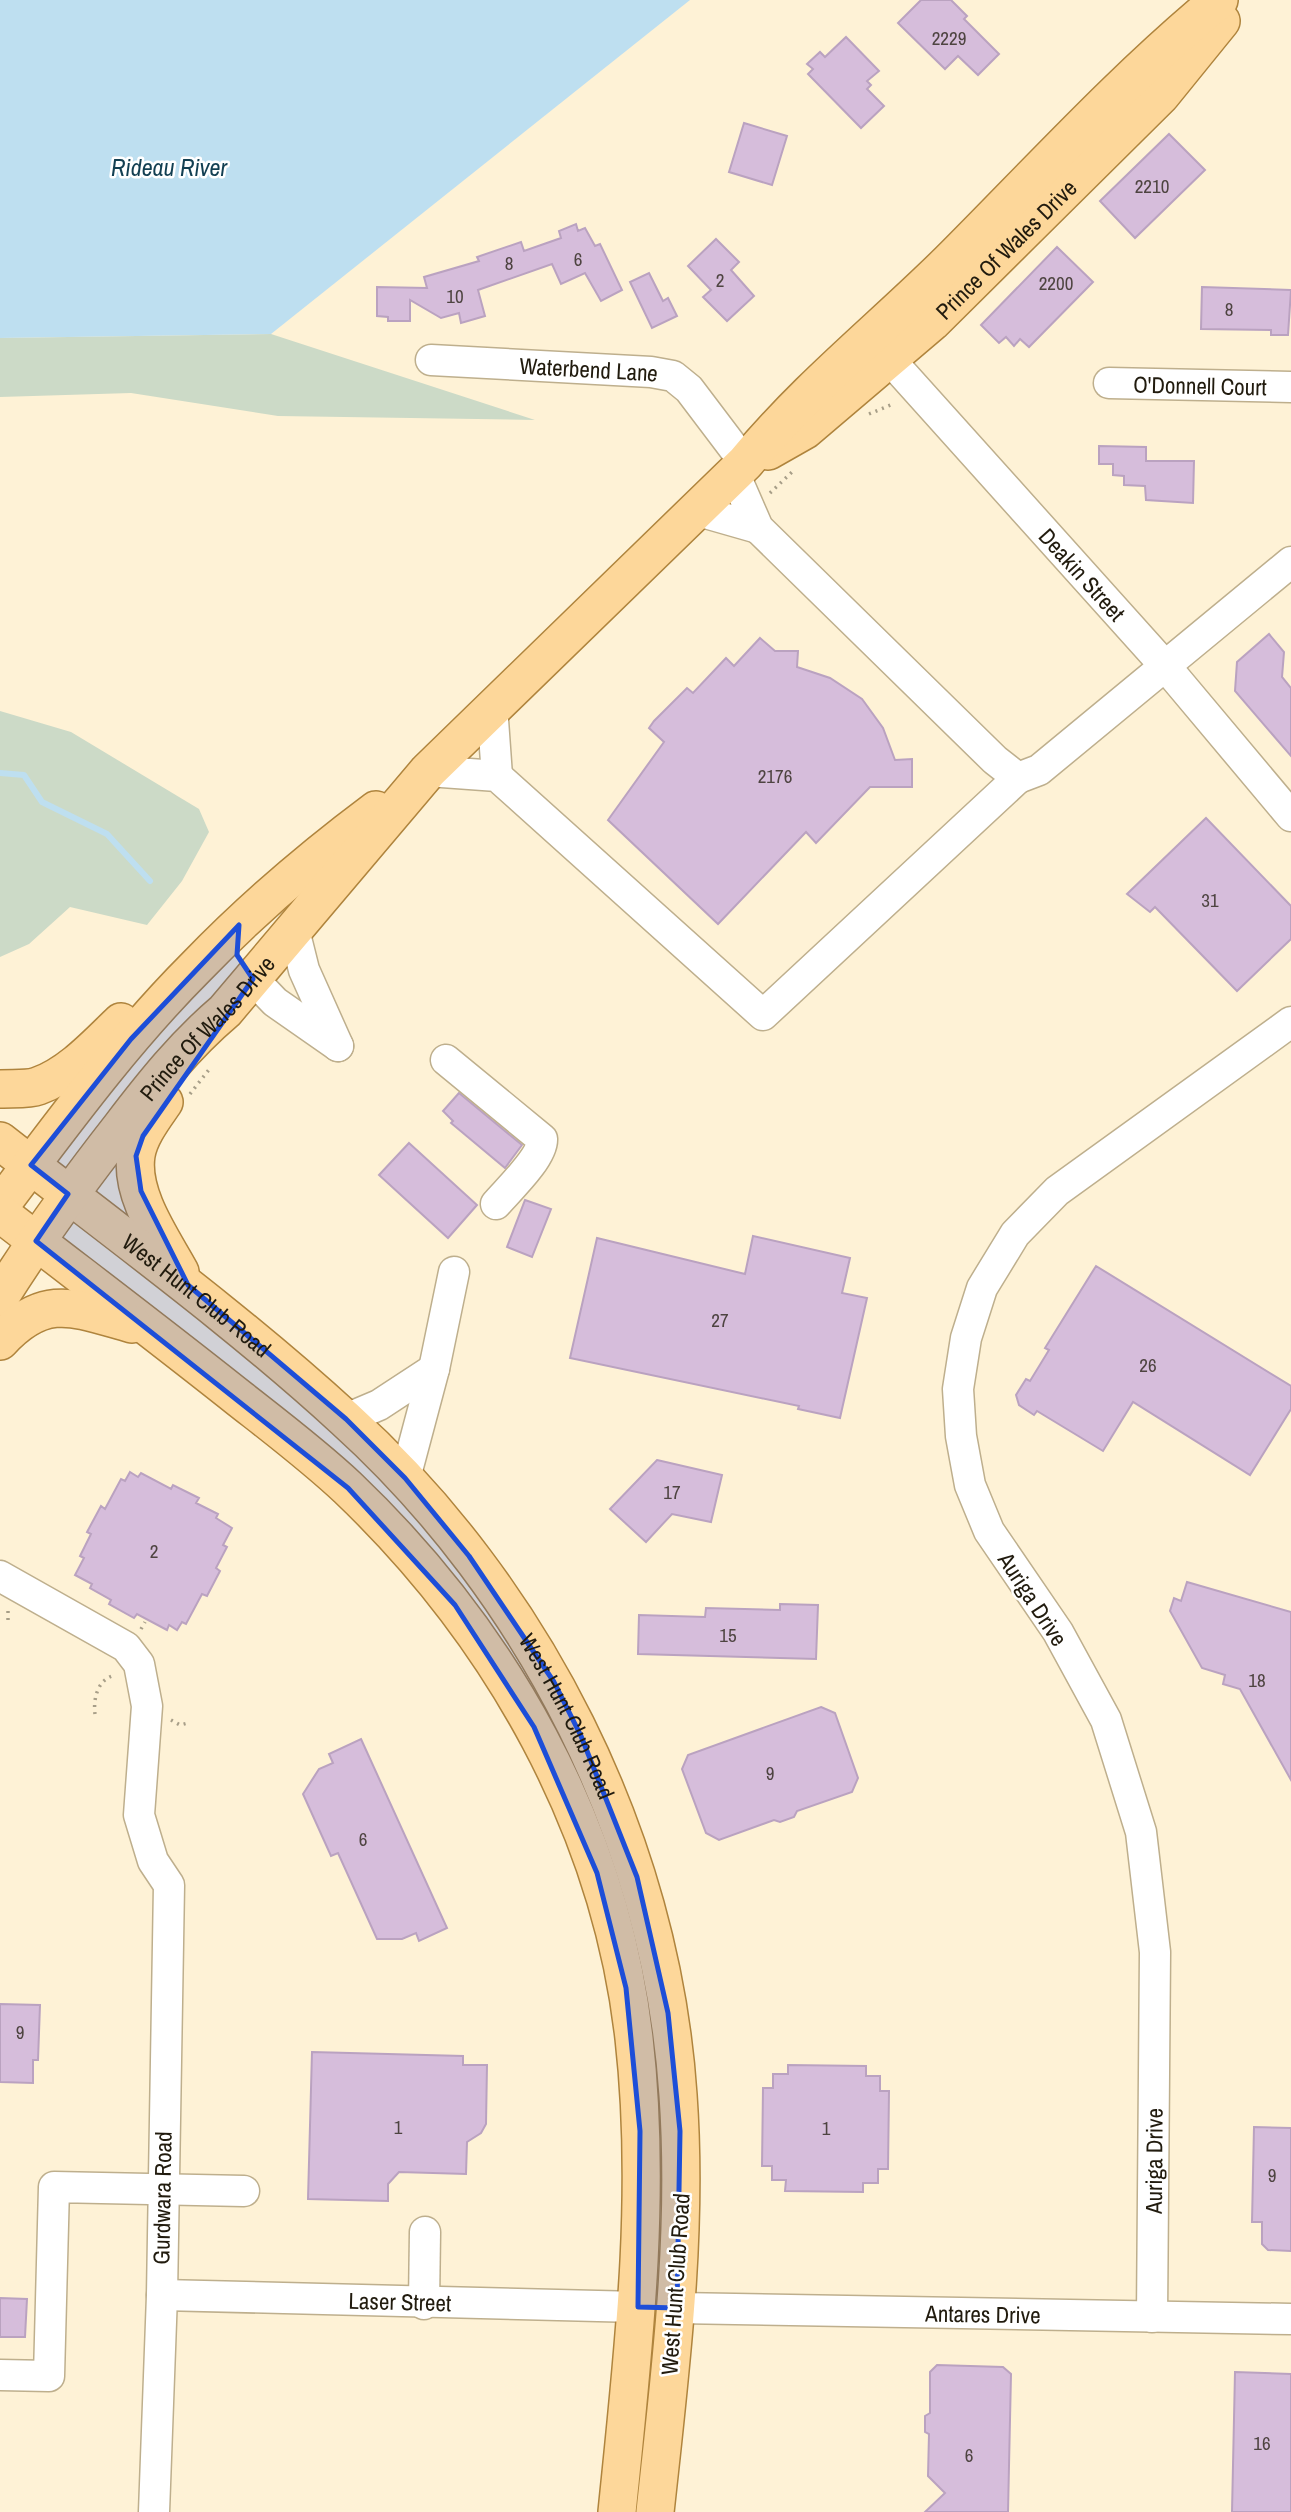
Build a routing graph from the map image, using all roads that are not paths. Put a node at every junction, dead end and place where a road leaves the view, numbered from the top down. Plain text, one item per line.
1 (1219, 0) edge
2 (1236, 0) edge
3 (880, 347) junction
4 (431, 360) dead end
5 (1110, 383) dead end
6 (1291, 387) edge
7 (740, 468) junction
8 (695, 510) junction
9 (758, 528) junction
10 (1291, 562) edge
11 (1166, 667) junction
12 (492, 706) junction
13 (428, 771) junction
14 (497, 776) junction
15 (1018, 778) junction
16 (1291, 816) edge
17 (239, 925) junction
18 (294, 930) junction
19 (195, 968) junction
20 (253, 979) junction
21 (225, 1011) junction
22 (1291, 1021) edge
23 (446, 1060) dead end
24 (0, 1089) edge
25 (0, 1141) edge
26 (31, 1166) junction
27 (68, 1194) junction
28 (496, 1205) dead end
29 (0, 1206) edge
30 (0, 1213) edge
31 (36, 1241) junction
32 (454, 1272) dead end
33 (188, 1285) junction
34 (0, 1297) edge
35 (155, 1331) junction
36 (0, 1341) edge
37 (434, 1369) junction
38 (346, 1419) junction
39 (405, 1478) junction
40 (0, 1576) edge
41 (161, 2188) junction
42 (244, 2191) dead end
43 (425, 2232) dead end
44 (162, 2295) junction
45 (424, 2304) junction
46 (638, 2307) junction
47 (677, 2308) junction
48 (1152, 2317) junction
49 (1291, 2319) edge
50 (0, 2375) edge
51 (154, 2512) edge
52 (617, 2512) edge
53 (655, 2512) edge

1 - 3 main road, Prince Of Wales Drive
2 - 3 main road, Prince Of Wales Drive
3 - 7 main road, Prince Of Wales Drive
3 - 11 street, Deakin Street
4 - 7 street, Waterbend Lane
5 - 6 street, O'Donnell Court
7 - 8 main road, Prince Of Wales Drive
7 - 9 street, Waterbend Lane
8 - 9 street
8 - 12 main road, Prince Of Wales Drive
9 - 15 street
10 - 11 street
11 - 15 street
11 - 16 street, Deakin Street
12 - 13 main road, Prince Of Wales Drive
12 - 14 street
13 - 14 street
13 - 17 main road, Prince Of Wales Drive
13 - 18 main road, Prince Of Wales Drive
14 - 15 street
17 - 19 main road, Prince Of Wales Drive
17 - 20 main road
18 - 20 main road, Prince Of Wales Drive
18 - 20 street
19 - 24 main road
19 - 26 main road, Prince Of Wales Drive
20 - 21 main road, Prince Of Wales Drive
21 - 27 main road, Prince Of Wales Drive
21 - 33 main road
22 - 48 street, Auriga Drive
23 - 28 street
25 - 26 main road, West Hunt Club Road
26 - 27 main road, West Hunt Club Road
26 - 29 main road, Prince Of Wales Drive
27 - 31 main road, Prince Of Wales Drive
27 - 33 main road, West Hunt Club Road
30 - 31 main road, West Hunt Club Road
31 - 34 main road, Prince Of Wales Drive
31 - 35 main road, West Hunt Club Road
32 - 37 street
33 - 38 main road, West Hunt Club Road
35 - 36 main road
35 - 46 main road, West Hunt Club Road
37 - 38 street
37 - 39 street
38 - 39 main road, West Hunt Club Road
39 - 47 main road, West Hunt Club Road
40 - 41 street, Gurdwara Road
41 - 42 street
41 - 44 street, Gurdwara Road
41 - 50 street
43 - 45 street
44 - 45 street, Laser Street
44 - 51 street, Gurdwara Road
45 - 46 street, Laser Street
46 - 47 main road
46 - 52 main road, West Hunt Club Road
47 - 48 street, Antares Drive
47 - 53 main road, West Hunt Club Road
48 - 49 street, Antares Drive

